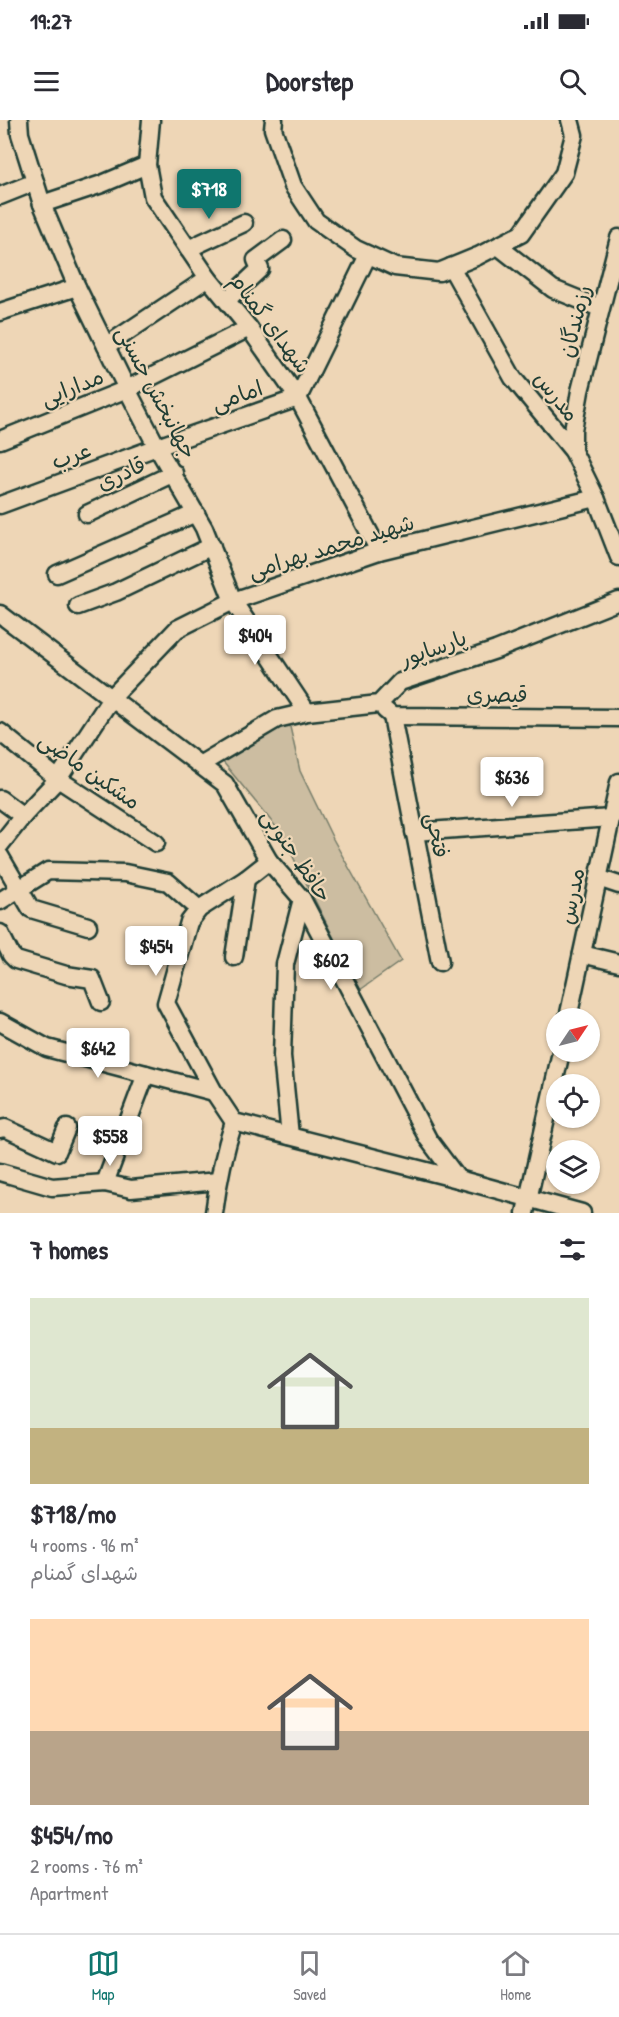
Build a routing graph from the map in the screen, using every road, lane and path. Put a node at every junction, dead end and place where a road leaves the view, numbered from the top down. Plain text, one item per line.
1 (18, 120) edge
2 (150, 120) edge
3 (274, 120) edge
4 (570, 120) edge
5 (147, 165) junction
6 (35, 182) junction
7 (0, 196) edge
8 (42, 204) junction
9 (244, 223) dead end
10 (619, 238) edge
11 (283, 240) dead end
12 (498, 246) junction
13 (189, 249) junction
14 (368, 255) junction
15 (451, 267) junction
16 (208, 278) junction
17 (77, 287) junction
18 (227, 300) junction
19 (600, 308) junction
20 (0, 312) edge
21 (249, 328) junction
22 (106, 346) junction
23 (127, 389) junction
24 (298, 398) junction
25 (0, 440) edge
26 (157, 447) junction
27 (573, 452) junction
28 (174, 473) junction
29 (596, 498) junction
30 (0, 505) edge
31 (196, 513) junction
32 (87, 514) dead end
33 (212, 546) junction
34 (379, 551) junction
35 (619, 557) edge
36 (57, 574) dead end
37 (232, 601) junction
38 (619, 601) edge
39 (78, 606) dead end
40 (0, 614) edge
41 (112, 697) junction
42 (379, 704) junction
43 (307, 712) junction
44 (392, 716) junction
45 (619, 718) edge
46 (0, 732) edge
47 (201, 764) junction
48 (58, 778) junction
49 (619, 782) edge
50 (0, 799) edge
51 (23, 816) junction
52 (611, 818) junction
53 (414, 832) junction
54 (156, 843) dead end
55 (0, 844) edge
56 (0, 856) edge
57 (269, 861) junction
58 (598, 878) junction
59 (246, 879) junction
60 (619, 885) edge
61 (17, 889) junction
62 (302, 898) junction
63 (0, 901) edge
64 (198, 909) junction
65 (88, 926) dead end
66 (0, 933) edge
67 (582, 954) junction
68 (234, 957) dead end
69 (440, 962) dead end
70 (619, 963) edge
71 (101, 1002) dead end
72 (570, 1008) edge
73 (3, 1027) edge
74 (559, 1062) edge
75 (146, 1074) junction
76 (214, 1092) junction
77 (234, 1122) junction
78 (67, 1128) dead end
79 (0, 1129) edge
80 (291, 1136) junction
81 (0, 1172) edge
82 (458, 1179) junction
83 (218, 1181) junction
84 (105, 1183) junction
85 (527, 1206) edge
86 (214, 1213) edge
87 (582, 1213) edge

1 - 6 street, جهانبخش حسنی
2 - 5 street, شهدای گمنام
3 - 14 street
4 - 12 street
5 - 8 street
5 - 13 street, شهدای گمنام
6 - 7 street
6 - 8 street, جهانبخش حسنی
8 - 17 street, جهانبخش حسنی
9 - 13 street
10 - 19 street, رزمندگان
11 - 18 street
12 - 15 street
12 - 19 street
13 - 16 street, شهدای گمنام
14 - 15 street
14 - 24 street
15 - 27 street, مدرس
16 - 18 street, شهدای گمنام
16 - 22 street
17 - 20 street
17 - 22 street, جهانبخش حسنی
18 - 21 street, شهدای گمنام
19 - 27 street, رزمندگان
21 - 23 street, مدارایی
21 - 24 street, شهدای گمنام
22 - 23 street, جهانبخش حسنی
23 - 25 street, مدارایی
23 - 26 street, جهانبخش حسنی
24 - 26 street, امامی
24 - 34 street, شهدای گمنام
26 - 28 street, جهانبخش حسنی
26 - 30 street, عرب
27 - 29 street, مدرس
28 - 31 street, جهانبخش حسنی
28 - 32 street, قادری
29 - 34 street, شهید محمد بهرامی
29 - 35 street, مدرس
31 - 33 street, جهانبخش حسنی
31 - 36 street
33 - 37 street, جهانبخش حسنی
33 - 39 street
34 - 37 street, شهید محمد بهرامی
37 - 41 street, شهید محمد بهرامی
37 - 43 street, جهانبخش حسنی
38 - 42 street, پارساپور
40 - 41 street, حافظ جنوبی
41 - 47 street, حافظ جنوبی
41 - 48 street, شهید محمد بهرامی
42 - 43 street
42 - 44 street
43 - 47 street
44 - 45 street, قیصری
44 - 53 street, فتحی
46 - 48 street, مشکین ماضی
47 - 57 street, حافظ جنوبی
48 - 51 street, شهید محمد بهرامی
48 - 54 street, مشکین ماضی
49 - 52 street, مدرس
50 - 51 street
51 - 55 street, شهید محمد بهرامی
52 - 53 street
52 - 58 street, مدرس
53 - 69 street, فتحی
56 - 61 street
57 - 59 street
57 - 62 street, حافظ جنوبی
58 - 60 street
58 - 67 street, مدرس
59 - 64 street
59 - 68 street
61 - 63 street
61 - 64 street
61 - 65 street
62 - 80 street
62 - 82 street, حافظ جنوبی
64 - 76 street
66 - 71 street
67 - 70 street
67 - 72 street, مدرس
73 - 75 street
74 - 85 street
75 - 76 street
75 - 84 street
76 - 77 street
77 - 80 street
77 - 83 street
78 - 79 street
80 - 82 street
81 - 84 street
82 - 85 street
83 - 84 street
83 - 86 street
85 - 87 street

